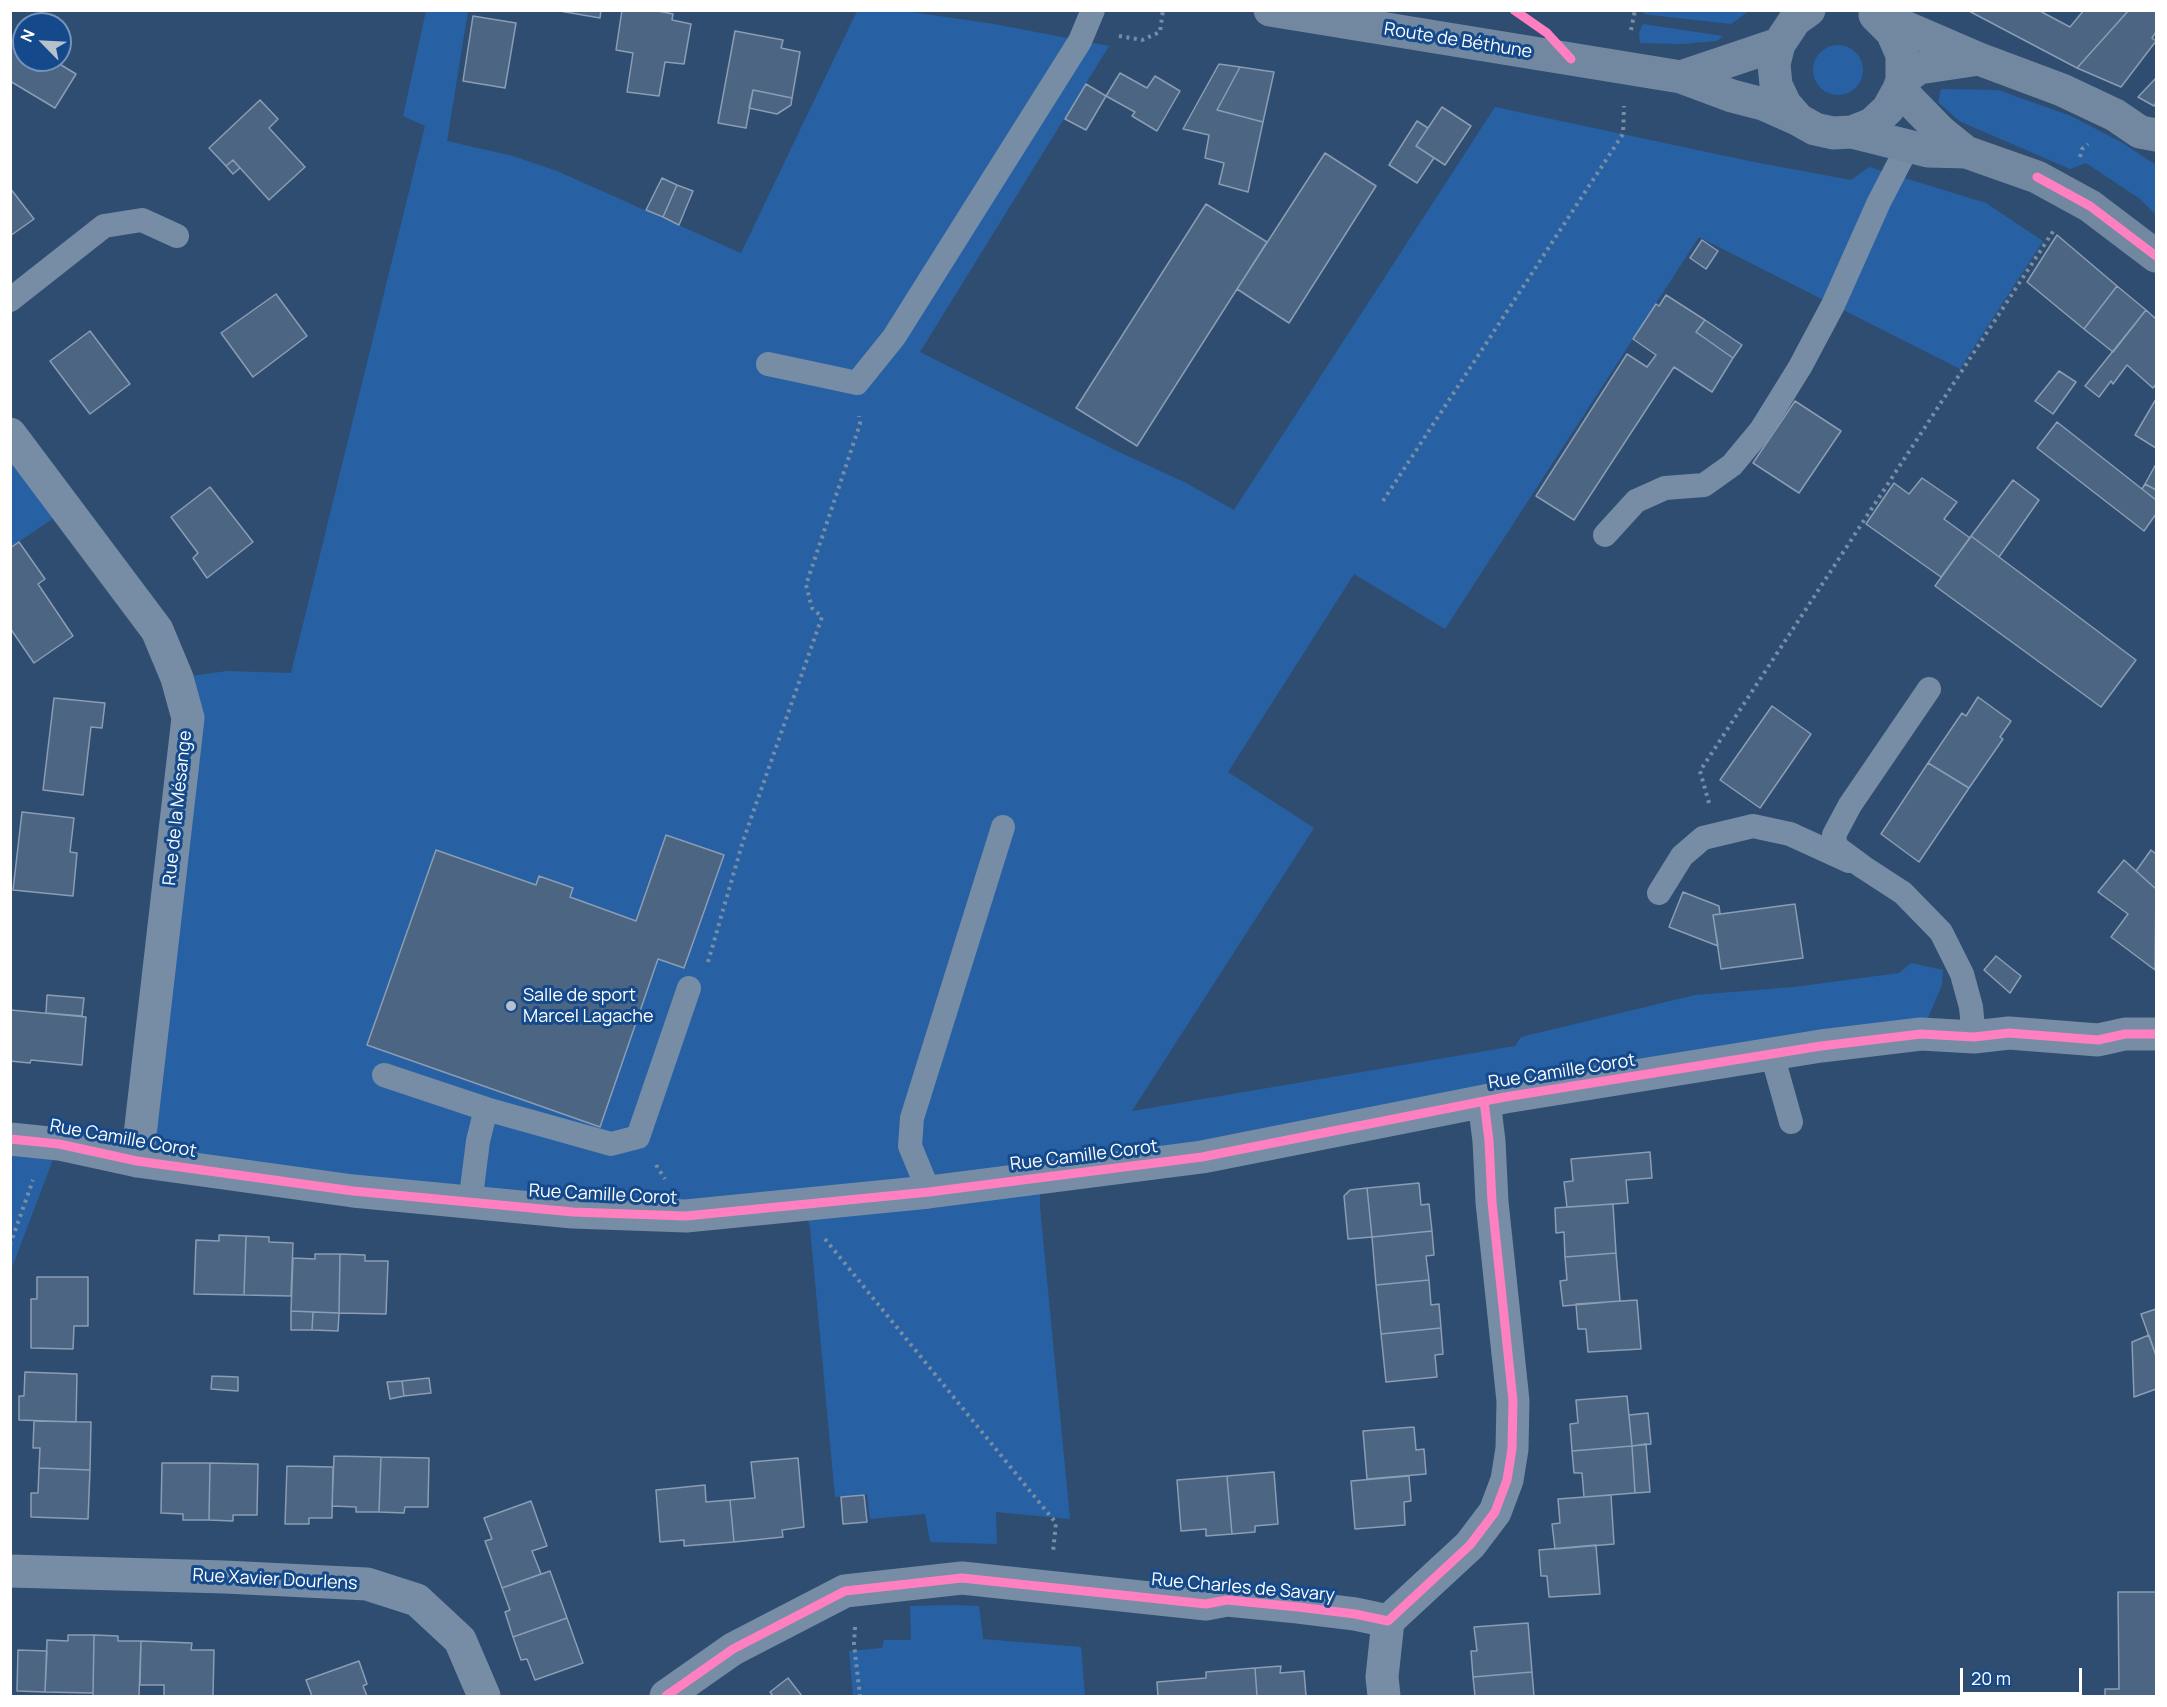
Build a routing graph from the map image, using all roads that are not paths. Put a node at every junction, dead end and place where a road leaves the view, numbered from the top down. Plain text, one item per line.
1 (1270, 10) edge
2 (1809, 10) edge
3 (1871, 13) edge
4 (1088, 20) edge
5 (1783, 29) edge
6 (1978, 59) junction
7 (1681, 77) junction
8 (1901, 84) junction
9 (1800, 120) junction
10 (1852, 132) junction
11 (2157, 135) edge
12 (1908, 146) junction
13 (1966, 152) junction
14 (177, 236) dead end
15 (2157, 256) edge
16 (10, 300) edge
17 (768, 363) dead end
18 (10, 434) edge
19 (1605, 536) dead end
20 (1929, 689) dead end
21 (1003, 827) dead end
22 (1863, 867) junction
23 (1659, 893) dead end
24 (689, 988) road end
25 (2157, 1034) edge
26 (1974, 1037) junction
27 (1772, 1054) junction
28 (384, 1075) dead end
29 (1484, 1101) junction
30 (486, 1108) junction
31 (1791, 1122) dead end
32 (10, 1139) edge
33 (137, 1161) junction
34 (929, 1192) junction
35 (470, 1204) junction
36 (10, 1571) edge
37 (1388, 1621) junction
38 (484, 1696) edge
39 (666, 1696) edge
40 (1384, 1696) edge

1 - 7 main road, Route de Béthune
2 - 5 main road
3 - 6 main road
3 - 8 main road
4 - 17 lane
5 - 7 main road
5 - 9 main road
6 - 8 main road
6 - 11 main road
7 - 9 main road, Route de Béthune
8 - 10 main road
8 - 13 main road
9 - 10 main road, Route de Béthune
10 - 12 main road, Route de Béthune
12 - 13 main road, Route de Béthune
12 - 19 lane
13 - 15 main road
14 - 16 lane
18 - 33 street, Rue de la Mésange
20 - 22 lane
21 - 34 lane
22 - 23 lane
22 - 26 lane
24 - 30 lane
25 - 26 street, Rue Camille Corot
26 - 27 street, Rue Camille Corot
27 - 29 street, Rue Camille Corot
27 - 31 lane
28 - 30 lane
29 - 34 street, Rue Camille Corot
29 - 37 street
30 - 35 lane
32 - 33 street, Rue Camille Corot
33 - 35 street, Rue Camille Corot
34 - 35 street, Rue Camille Corot
36 - 38 street, Rue Xavier Dourlens
37 - 39 street, Rue Charles de Savary
37 - 40 street

